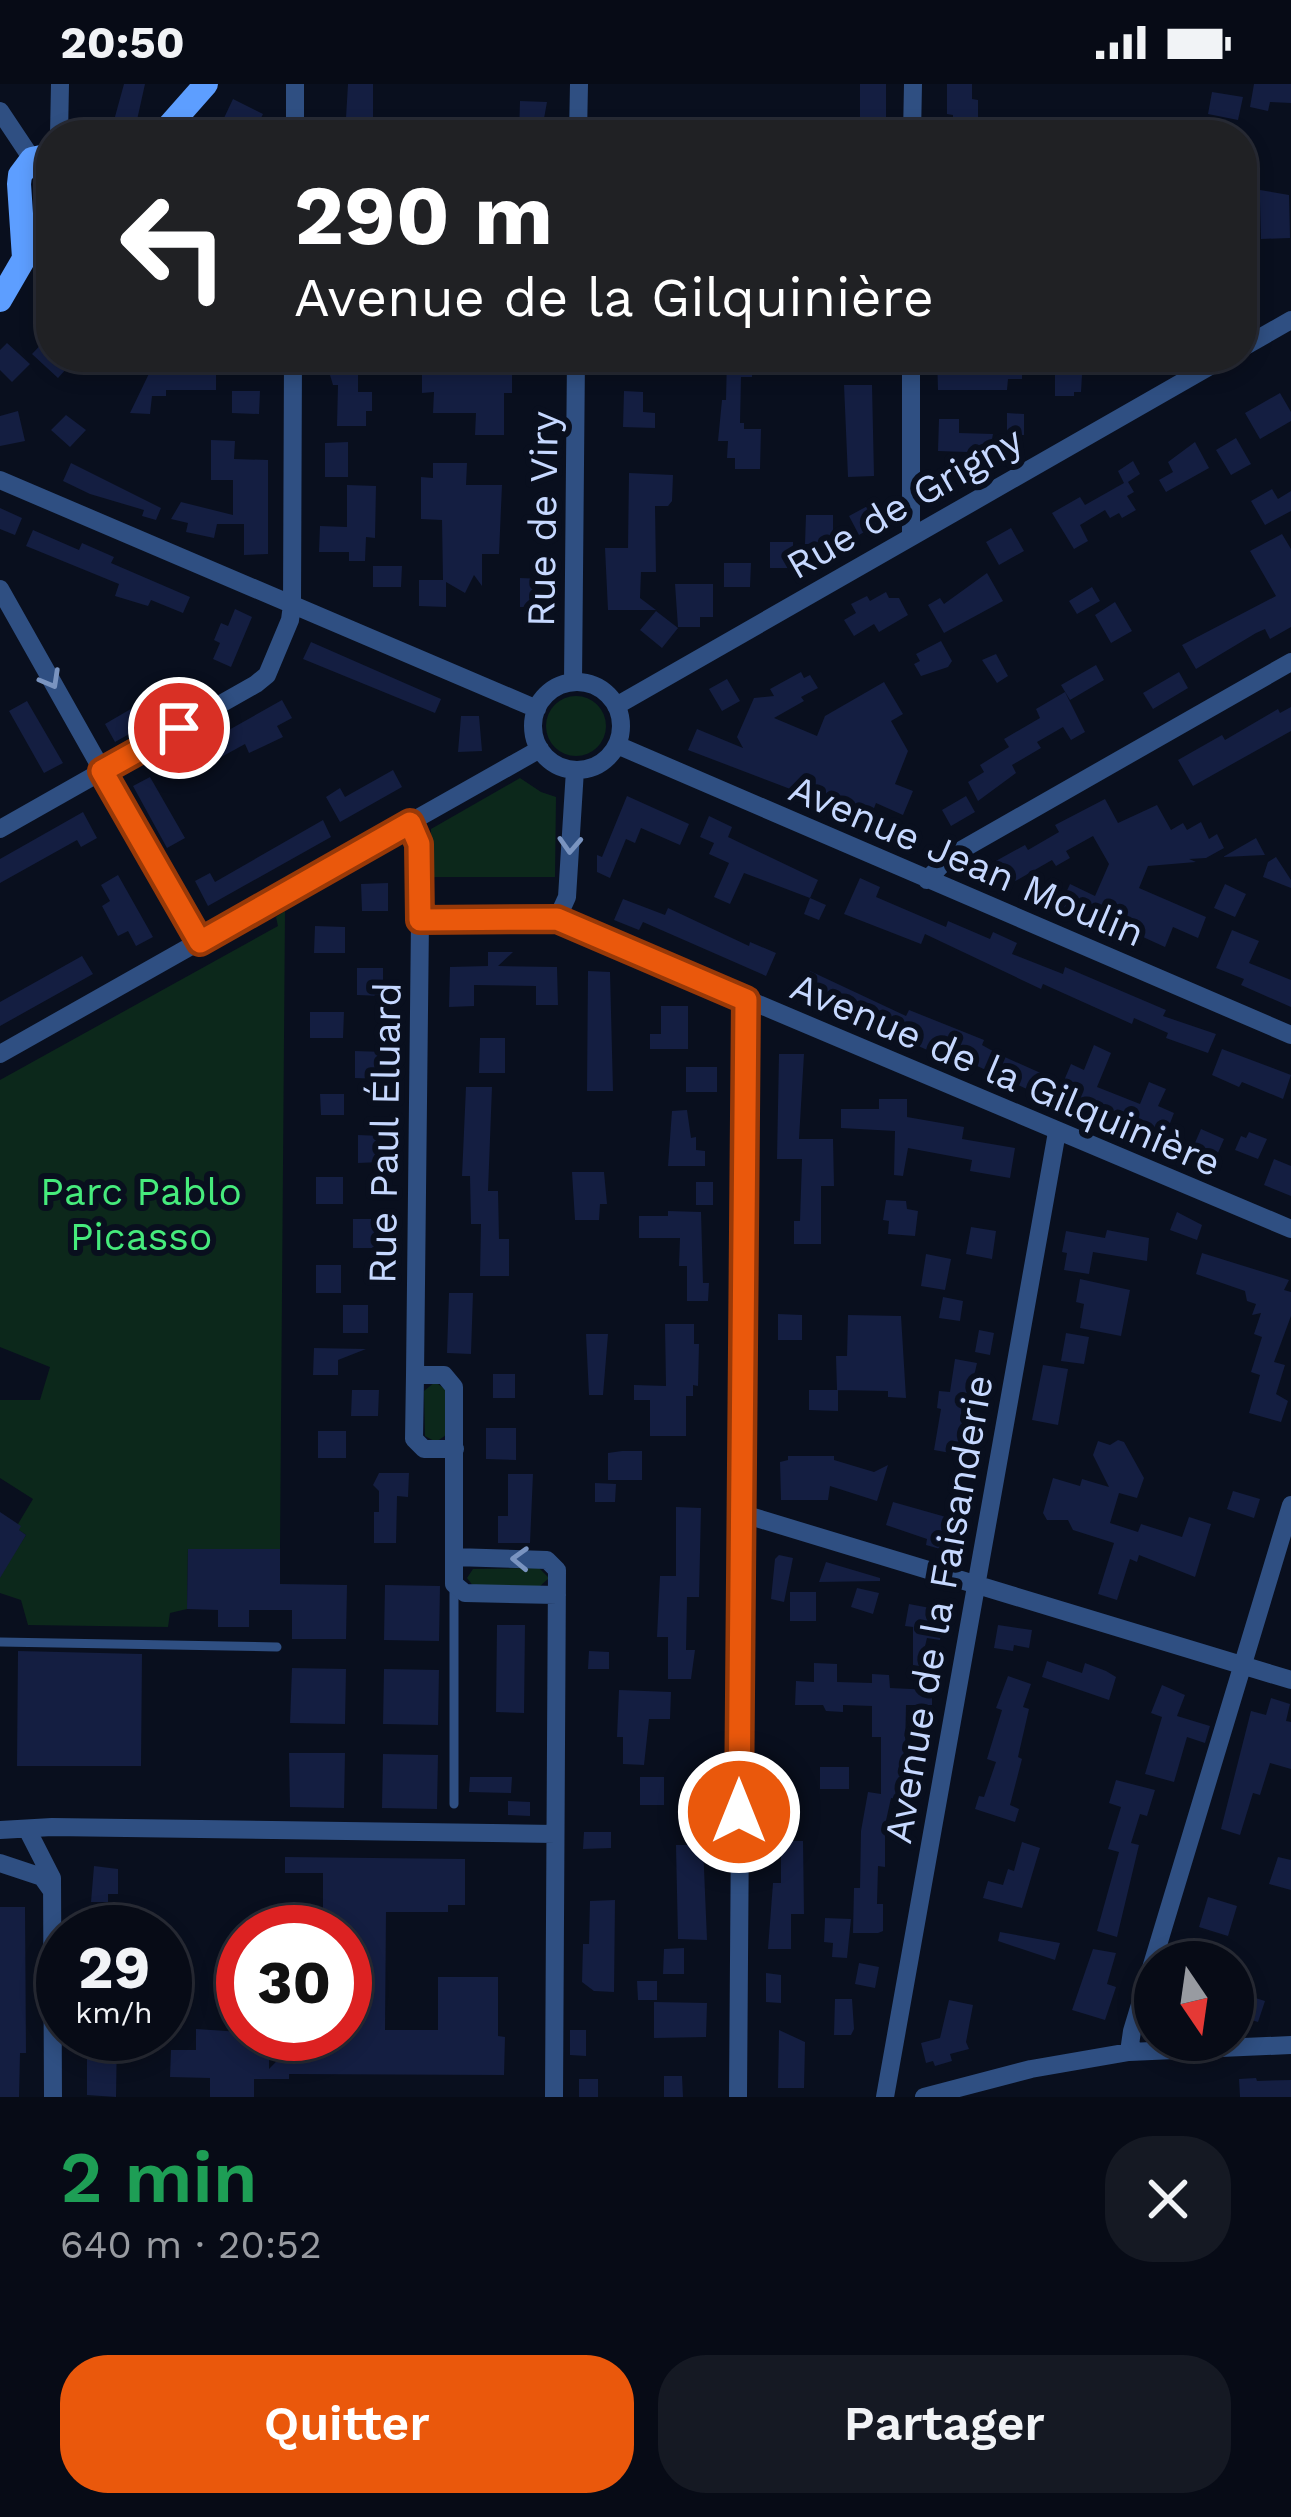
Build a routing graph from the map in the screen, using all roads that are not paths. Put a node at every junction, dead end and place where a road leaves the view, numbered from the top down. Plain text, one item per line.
1 (60, 84) edge
2 (206, 84) edge
3 (295, 84) edge
4 (578, 84) edge
5 (913, 84) edge
6 (0, 111) edge
7 (59, 120) edge
8 (174, 120) edge
9 (295, 120) edge
10 (578, 120) edge
11 (912, 120) edge
12 (36, 150) edge
13 (36, 162) edge
14 (21, 194) junction
15 (36, 209) edge
16 (36, 238) edge
17 (24, 258) junction
18 (0, 300) edge
19 (1291, 320) edge
20 (1257, 339) edge
21 (293, 372) edge
22 (576, 372) edge
23 (911, 372) edge
24 (1200, 372) edge
25 (0, 480) edge
26 (910, 536) junction
27 (3, 603) edge
28 (292, 605) junction
29 (1291, 662) edge
30 (573, 682) junction
31 (616, 706) junction
32 (536, 709) junction
33 (617, 745) junction
34 (540, 749) junction
35 (574, 770) junction
36 (102, 771) junction
37 (410, 823) junction
38 (0, 829) edge
39 (927, 880) junction
40 (557, 919) junction
41 (420, 920) junction
42 (200, 942) junction
43 (746, 1000) junction
44 (1291, 1035) edge
45 (0, 1054) edge
46 (1058, 1132) junction
47 (1291, 1229) edge
48 (415, 1375) junction
49 (455, 1449) junction
50 (1291, 1505) edge
51 (740, 1513) junction
52 (454, 1557) junction
53 (454, 1584) junction
54 (976, 1586) junction
55 (557, 1595) junction
56 (0, 1642) edge
57 (277, 1647) dead end
58 (1241, 1665) junction
59 (1291, 1680) edge
60 (454, 1804) dead end
61 (0, 1830) edge
62 (28, 1831) junction
63 (555, 1834) junction
64 (0, 1863) edge
65 (52, 1891) junction
66 (1291, 2044) edge
67 (1129, 2052) junction
68 (53, 2097) edge
69 (554, 2097) edge
70 (738, 2097) edge
71 (885, 2097) edge
72 (924, 2097) edge

1 - 7 street
2 - 8 main road
3 - 9 street
4 - 10 street
5 - 11 street
6 - 12 street
13 - 14 main road
14 - 15 main road
14 - 17 main road
16 - 17 main road
17 - 18 main road
19 - 20 street
21 - 28 street
22 - 30 street, Rue de Viry
23 - 26 street
24 - 26 street, Rue de Grigny
25 - 28 street
26 - 31 street, Rue de Grigny
27 -> 36 street
28 - 32 street
28 - 36 street
29 - 39 street
30 - 31 street
30 - 32 street
31 - 33 street
32 - 34 street
33 - 35 street
33 - 39 street, Avenue Jean Moulin
34 - 35 street
34 - 37 street
35 -> 40 street
36 - 38 street
36 - 42 street
37 - 41 street, Rue Paul Éluard
37 - 42 street
39 - 44 street, Avenue Jean Moulin
40 - 41 street, Avenue de la Gilquinière
40 - 43 street, Avenue de la Gilquinière
41 - 48 street, Rue Paul Éluard
42 - 45 street
43 - 46 street, Avenue de la Gilquinière
43 - 51 street
46 - 47 street, Avenue de la Gilquinière
46 - 54 street, Avenue de la Faisanderie
48 - 49 street
48 - 49 street, Rue Paul Éluard
49 - 52 street
50 - 58 street
51 - 54 street
51 - 70 street
52 - 53 street
55 -> 52 street
53 - 55 street
53 - 60 lane
54 - 58 street
54 - 71 street, Avenue de la Faisanderie
55 - 63 street
56 - 57 lane
58 - 59 street
58 - 67 street
61 - 62 street
62 - 63 street
62 - 65 street
63 - 69 street
64 - 65 street
65 - 68 street
66 - 67 street
67 - 72 street

